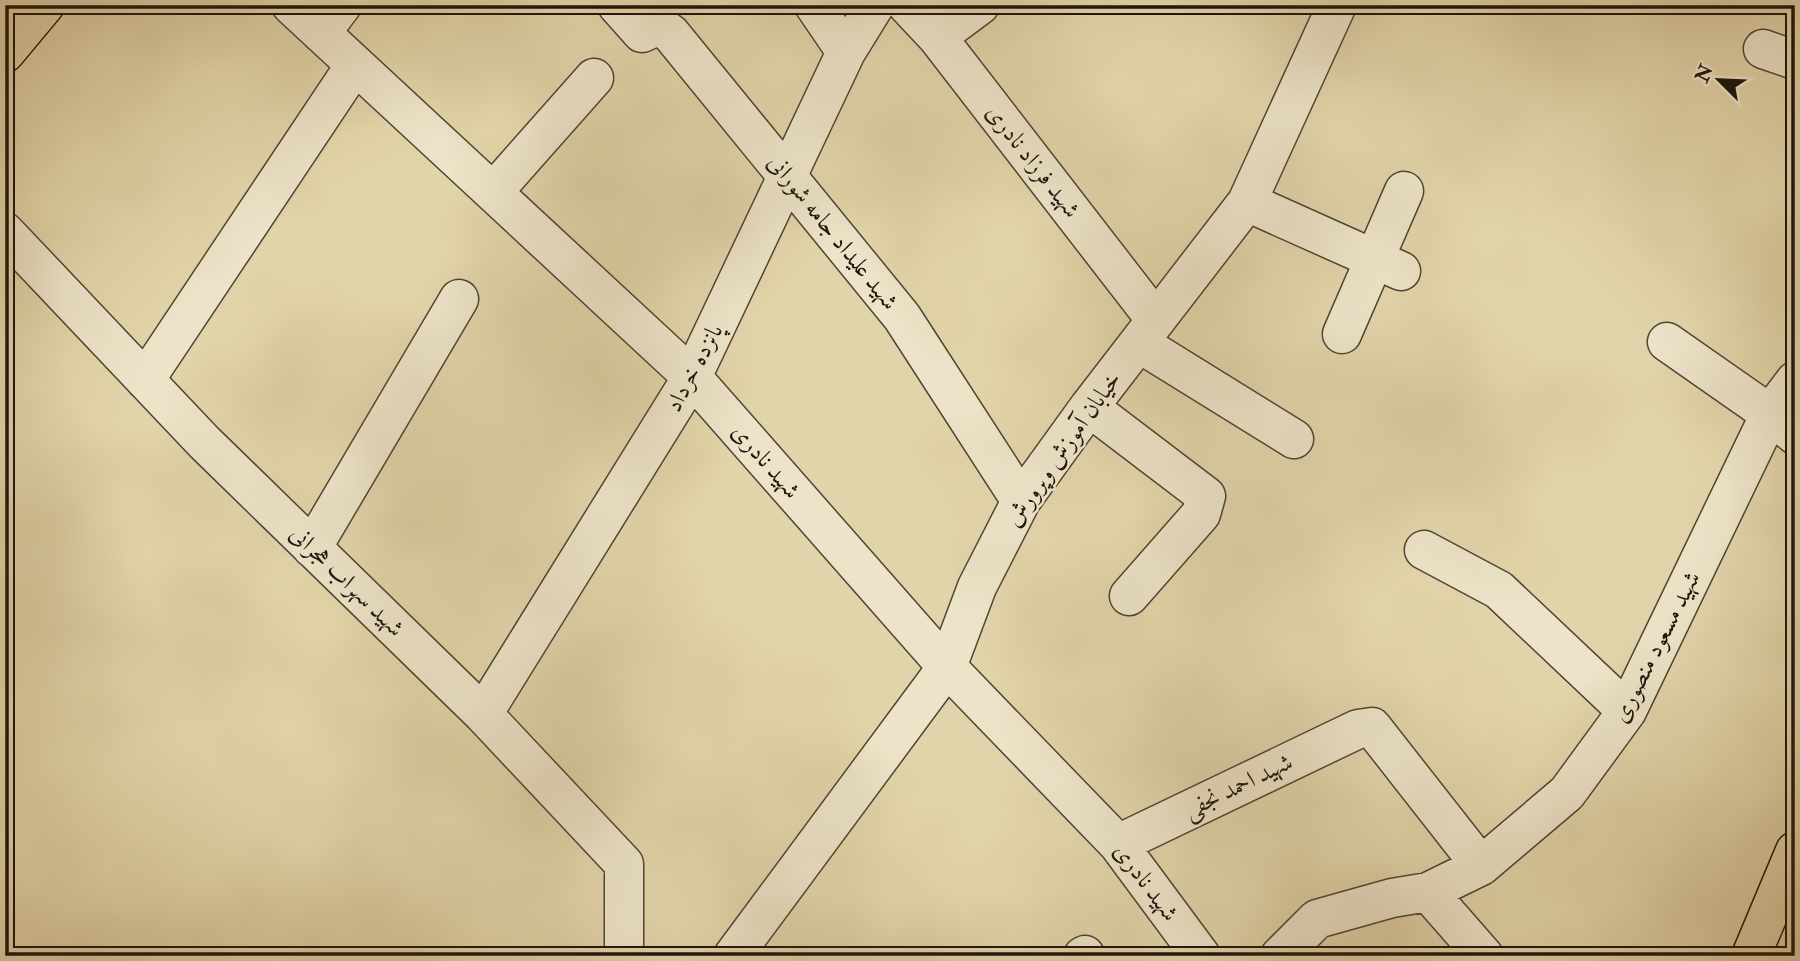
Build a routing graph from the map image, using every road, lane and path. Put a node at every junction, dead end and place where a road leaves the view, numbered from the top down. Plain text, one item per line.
1 (45, 5) edge
2 (291, 5) edge
3 (617, 5) edge
4 (814, 5) edge
5 (874, 5) edge
6 (907, 5) edge
7 (980, 5) edge
8 (1337, 5) edge
9 (331, 19) edge
10 (937, 37) junction
11 (846, 51) junction
12 (5, 53) edge
13 (355, 65) junction
14 (594, 78) dead end
15 (787, 176) junction
16 (494, 191) junction
17 (1404, 191) dead end
18 (1247, 202) junction
19 (5, 232) edge
20 (1388, 265) junction
21 (459, 299) dead end
22 (1147, 331) junction
23 (1342, 334) dead end
24 (1667, 341) dead end
25 (692, 377) junction
26 (145, 380) junction
27 (1795, 381) edge
28 (1089, 407) junction
29 (1783, 425) edge
30 (1294, 439) dead end
31 (1021, 501) junction
32 (312, 548) junction
33 (1424, 550) dead end
34 (1129, 596) dead end
35 (947, 667) junction
36 (1627, 711) junction
37 (483, 714) junction
38 (1118, 844) junction
39 (1795, 851) edge
40 (1481, 866) junction
41 (1427, 892) junction
42 (624, 956) edge
43 (733, 956) edge
44 (1202, 956) edge
45 (1280, 956) edge
46 (1484, 956) edge
47 (1751, 956) edge

1 - 12 main road
2 - 9 street, شهید نادری
3 - 15 street, شهید علیداد جامه شورانی
4 - 11 street
5 - 11 street, پانزده خرداد
6 - 10 street, شهید فرزاد نادری
7 - 10 street
8 - 18 street, خیابان آموزش وپرورش
9 - 13 street, شهید نادری
10 - 22 street, شهید فرزاد نادری
11 - 15 street, پانزده خرداد
13 - 16 street, شهید نادری
13 - 26 street
14 - 16 street
15 - 25 street, پانزده خرداد
15 - 31 street, شهید علیداد جامه شورانی
16 - 25 street, شهید نادری
17 - 20 street
18 - 20 street
18 - 22 street, خیابان آموزش وپرورش
19 - 26 street, شهید سهراب هجرانی
20 - 23 street
21 - 32 street
22 - 28 street, خیابان آموزش وپرورش
22 - 30 street
24 - 29 street
25 - 35 street, شهید نادری
25 - 37 street, پانزده خرداد
26 - 32 street, شهید سهراب هجرانی
27 - 29 street, شهید مسعود منصوری
28 - 31 street, خیابان آموزش وپرورش
28 - 34 street
29 - 36 street, شهید مسعود منصوری
31 - 35 street, خیابان آموزش وپرورش
32 - 37 street, شهید سهراب هجرانی
33 - 36 street
35 - 38 street, شهید نادری
35 - 43 street, خیابان آموزش وپرورش
36 - 40 street, شهید مسعود منصوری
37 - 42 street, شهید سهراب هجرانی
38 - 40 street, شهید احمد نجفی
38 - 44 street, شهید نادری
39 - 47 main road
40 - 41 street, شهید مسعود منصوری
41 - 45 street, شهید مسعود منصوری
41 - 46 street

